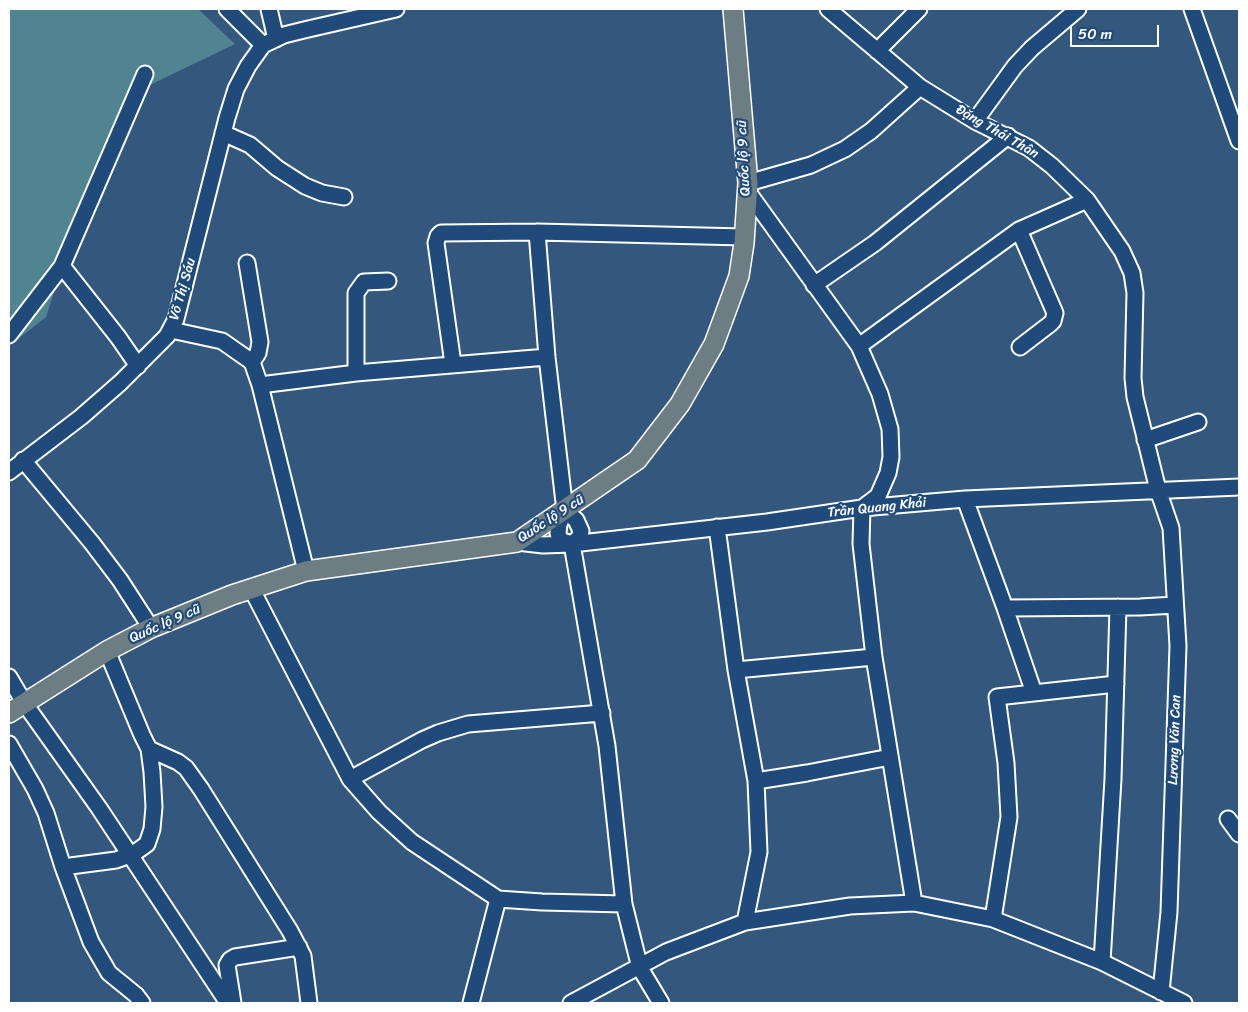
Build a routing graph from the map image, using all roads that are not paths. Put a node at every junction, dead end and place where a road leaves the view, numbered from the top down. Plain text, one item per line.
1 (226, 9) edge
2 (269, 9) edge
3 (396, 9) edge
4 (733, 9) edge
5 (828, 9) edge
6 (919, 9) edge
7 (1078, 9) edge
8 (1192, 9) edge
9 (270, 42) junction
10 (877, 51) junction
11 (145, 74) dead end
12 (920, 86) junction
13 (975, 121) junction
14 (223, 133) junction
15 (1008, 136) junction
16 (1239, 141) edge
17 (748, 187) junction
18 (344, 197) dead end
19 (1087, 200) junction
20 (1019, 230) junction
21 (537, 232) junction
22 (744, 236) junction
23 (246, 263) dead end
24 (62, 266) junction
25 (388, 281) dead end
26 (814, 285) junction
27 (171, 330) junction
28 (9, 335) edge
29 (858, 346) junction
30 (1020, 347) dead end
31 (548, 357) junction
32 (252, 362) junction
33 (452, 364) junction
34 (138, 366) junction
35 (356, 373) junction
36 (260, 385) junction
37 (1198, 422) dead end
38 (1146, 440) junction
39 (24, 460) junction
40 (9, 472) edge
41 (1239, 487) edge
42 (1158, 490) junction
43 (965, 499) junction
44 (862, 508) junction
45 (565, 511) junction
46 (717, 527) junction
47 (517, 542) junction
48 (572, 544) junction
49 (306, 571) junction
50 (252, 588) junction
51 (1176, 605) junction
52 (1118, 607) junction
53 (1005, 608) junction
54 (151, 628) junction
55 (107, 651) junction
56 (874, 657) junction
57 (736, 670) junction
58 (9, 677) edge
59 (1116, 684) junction
60 (1034, 693) junction
61 (25, 704) junction
62 (9, 713) edge
63 (602, 713) junction
64 (9, 744) edge
65 (149, 749) junction
66 (890, 757) junction
67 (350, 779) junction
68 (756, 780) junction
69 (1228, 819) dead end
70 (1239, 834) edge
71 (130, 855) junction
72 (63, 867) junction
73 (498, 899) junction
74 (914, 903) junction
75 (624, 904) junction
76 (993, 919) junction
77 (745, 922) junction
78 (299, 947) junction
79 (1102, 962) junction
80 (640, 968) junction
81 (1161, 992) junction
82 (142, 1003) edge
83 (228, 1003) edge
84 (233, 1003) edge
85 (309, 1003) edge
86 (471, 1003) edge
87 (571, 1003) edge
88 (661, 1003) edge
89 (1184, 1003) edge

1 - 9 street
2 - 9 street
3 - 9 street
4 - 17 main road, Quốc lộ 9 cũ
5 - 10 street, Đặng Thái Thân
6 - 10 street
7 - 13 street
8 - 16 street
9 - 14 street, Võ Thị Sáu
10 - 12 street, Đặng Thái Thân
11 - 24 street
12 - 13 street, Đặng Thái Thân
12 - 17 street
13 - 15 street, Đặng Thái Thân
14 - 18 street
14 - 27 street, Võ Thị Sáu
15 - 19 street, Đặng Thái Thân
15 - 26 street
17 - 22 main road, Quốc lộ 9 cũ
17 - 26 street
19 - 20 street
19 - 38 street, Đặng Thái Thân
20 - 29 street
20 - 30 street
21 - 22 street
21 - 31 street
21 - 33 street
22 - 45 main road, Quốc lộ 9 cũ
23 - 32 street
24 - 28 street
24 - 34 street
25 - 35 street
26 - 29 street
27 - 32 street
27 - 34 street, Võ Thị Sáu
29 - 44 street
31 - 33 street
31 - 45 street
32 - 36 street
33 - 35 street
34 - 39 street, Võ Thị Sáu
35 - 36 street
36 - 49 street
37 - 38 street
38 - 42 street, Đặng Thái Thân
39 - 40 street, Võ Thị Sáu
39 - 54 street
41 - 42 street, Trần Quang Khải
42 - 43 street, Trần Quang Khải
42 - 51 street, Lương Văn Can
43 - 44 street, Trần Quang Khải
43 - 53 street
44 - 46 street, Trần Quang Khải
44 - 56 street
45 - 47 main road, Quốc lộ 9 cũ
45 - 48 street
46 - 48 street, Trần Quang Khải
46 - 57 street
47 - 48 street, Trần Quang Khải
47 - 49 main road, Quốc lộ 9 cũ
48 - 63 street
49 - 50 main road, Quốc lộ 9 cũ
50 - 54 main road, Quốc lộ 9 cũ
50 - 67 street
51 - 52 street
51 - 81 street, Lương Văn Can
52 - 53 street
52 - 59 street
53 - 60 street
54 - 55 main road, Quốc lộ 9 cũ
55 - 61 main road, Quốc lộ 9 cũ
55 - 65 street
56 - 57 street
56 - 66 street
57 - 68 street
58 - 61 street
59 - 60 street
59 - 79 street
60 - 76 street
61 - 62 main road, Quốc lộ 9 cũ
61 - 71 street
63 - 67 street
63 - 75 street
64 - 72 street
65 - 71 street
65 - 78 street
66 - 68 street
66 - 74 street
67 - 73 street
68 - 77 street
69 - 70 street
71 - 72 street
71 - 83 street
72 - 82 street
73 - 75 street
73 - 86 street
74 - 76 street
74 - 77 street
75 - 80 street
76 - 79 street
77 - 80 street
78 - 84 street
78 - 85 street
79 - 81 street
80 - 87 street
80 - 88 street
81 - 89 street

